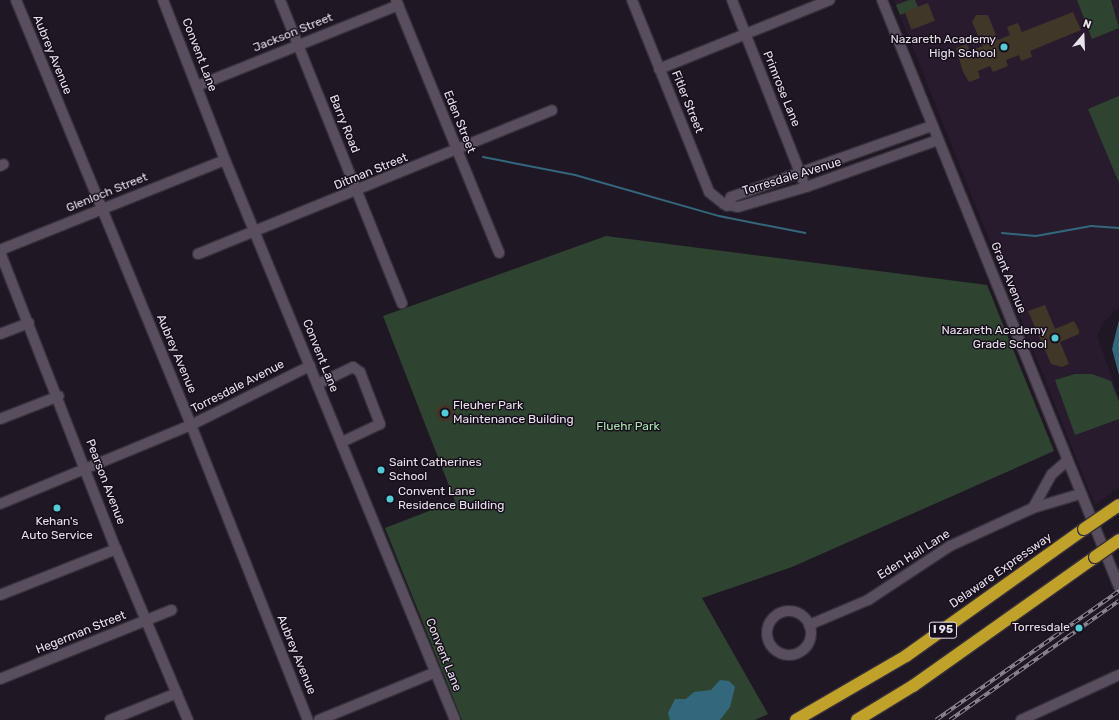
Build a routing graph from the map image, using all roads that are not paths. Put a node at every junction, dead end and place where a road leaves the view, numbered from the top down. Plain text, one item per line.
1 (16, 0) edge
2 (164, 0) edge
3 (280, 0) edge
4 (632, 0) edge
5 (732, 0) edge
6 (830, 0) edge
7 (882, 0) edge
8 (397, 3) edge
9 (745, 35) junction
10 (298, 45) junction
11 (659, 69) junction
12 (197, 86) junction
13 (552, 110) dead end
14 (932, 126) junction
15 (938, 140) junction
16 (456, 152) junction
17 (225, 160) junction
18 (801, 174) junction
19 (806, 187) junction
20 (357, 192) junction
21 (728, 206) junction
22 (101, 209) junction
23 (257, 231) junction
24 (0, 251) edge
25 (499, 253) dead end
26 (198, 254) dead end
27 (402, 303) dead end
28 (29, 323) junction
29 (0, 334) edge
30 (310, 366) junction
31 (318, 384) junction
32 (58, 396) junction
33 (0, 419) edge
34 (191, 425) junction
35 (342, 442) junction
36 (1067, 461) junction
37 (86, 468) junction
38 (1080, 494) junction
39 (0, 504) edge
40 (1119, 505) edge
41 (1033, 508) junction
42 (1119, 540) edge
43 (116, 549) junction
44 (1119, 588) edge
45 (0, 595) edge
46 (172, 610) dead end
47 (148, 620) junction
48 (809, 625) junction
49 (436, 672) junction
50 (1119, 675) edge
51 (0, 679) edge
52 (177, 692) junction
53 (110, 720) edge
54 (188, 720) edge
55 (308, 720) edge
56 (319, 720) edge
57 (455, 720) edge
58 (796, 720) edge
59 (857, 720) edge
60 (1021, 720) edge

1 - 22 street, Aubrey Avenue
2 - 12 street, Convent Lane
3 - 10 street, Barry Road
4 - 11 street, Fitler Street
5 - 9 street, Primrose Lane
6 - 9 street
7 - 14 street, Grant Avenue
8 - 10 street, Jackson Street
8 - 16 street, Eden Street
9 - 11 street
9 - 18 street, Primrose Lane
10 - 12 street, Jackson Street
10 - 20 street, Barry Road
11 - 21 street, Fitler Street
12 - 17 street, Convent Lane
13 - 16 street, Ditman Street
14 - 15 street, Grant Avenue
14 - 18 street, Torresdale Avenue
15 - 19 street, Torresdale Avenue
15 - 36 street, Grant Avenue
16 - 20 street, Ditman Street
16 - 25 street, Eden Street
17 - 22 street, Glenloch Street
17 - 23 street, Convent Lane
18 - 19 street, Primrose Lane
18 - 21 street, Torresdale Avenue
19 - 21 street, Torresdale Avenue
20 - 23 street, Ditman Street
20 - 27 street, Barry Road
22 - 24 street, Glenloch Street
22 - 34 street, Aubrey Avenue
23 - 26 street, Ditman Street
23 - 30 street, Convent Lane
24 - 28 street, Pearson Avenue
28 - 29 street
28 - 32 street, Pearson Avenue
30 - 31 street, Convent Lane
30 - 34 street, Torresdale Avenue
31 - 35 street, Convent Lane
31 - 35 street
32 - 33 street
32 - 37 street, Pearson Avenue
34 - 37 street, Torresdale Avenue
34 - 55 street, Aubrey Avenue
35 - 49 street, Convent Lane
36 - 38 street, Grant Avenue
36 - 41 street
37 - 39 street, Torresdale Avenue
37 - 43 street, Pearson Avenue
38 - 41 street, Eden Hall Lane
38 - 44 street, Grant Avenue
40 - 58 highway, Delaware Expressway / I 95, bridge
41 - 48 street, Eden Hall Lane
42 - 59 highway, I 95, bridge
43 - 45 street
43 - 47 street, Pearson Avenue
46 - 47 street, Hegerman Street
47 - 51 street, Hegerman Street
47 - 52 street, Pearson Avenue
48 - 48 street
49 - 56 street
49 - 57 street, Convent Lane
50 - 60 street
52 - 53 street
52 - 54 street, Pearson Avenue

